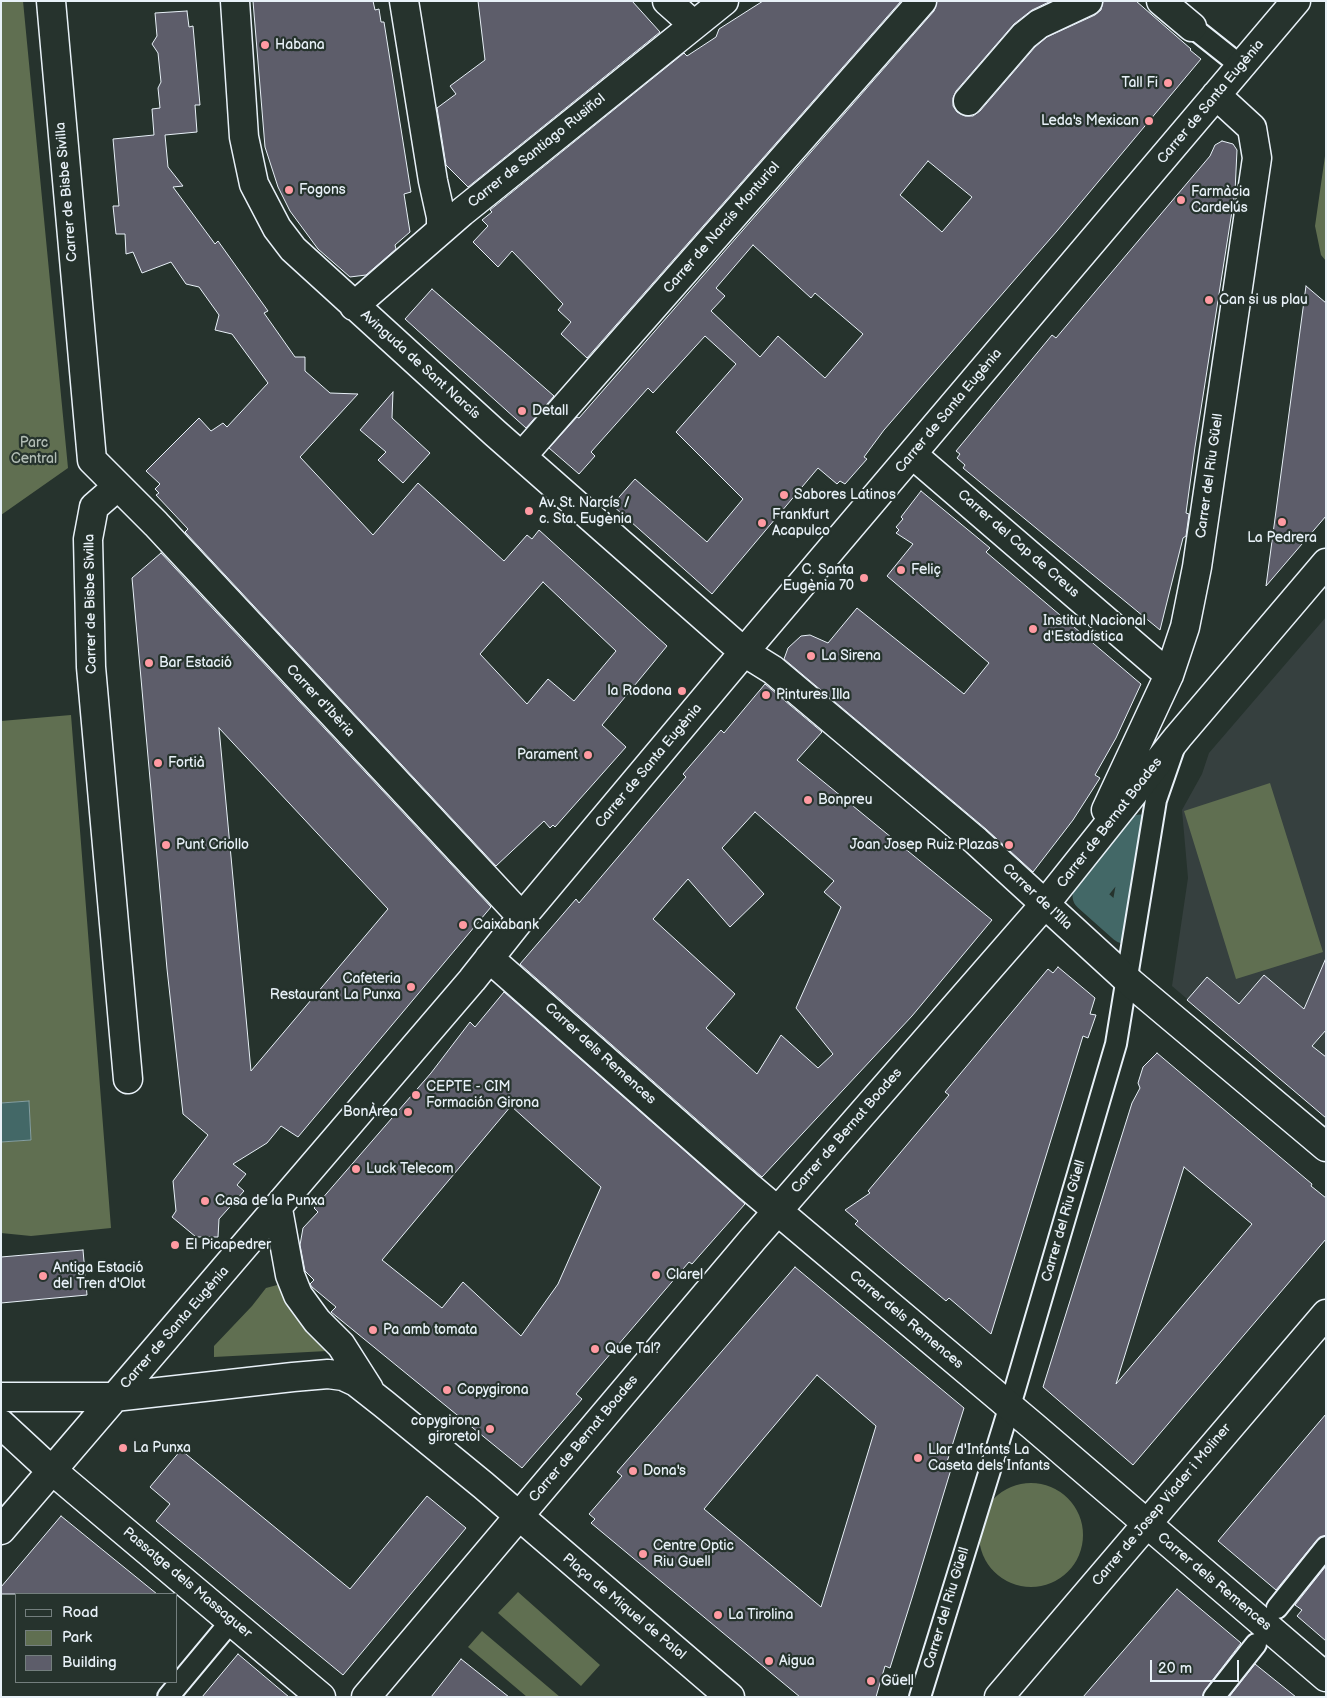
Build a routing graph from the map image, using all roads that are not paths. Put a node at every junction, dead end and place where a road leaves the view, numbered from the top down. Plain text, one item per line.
1 (51, 1) edge
2 (235, 1) edge
3 (404, 1) edge
4 (667, 1) edge
5 (724, 1) edge
6 (922, 1) edge
7 (1088, 1) edge
8 (1161, 1) edge
9 (1296, 1) edge
10 (694, 25) junction
11 (1192, 27) joint
12 (1241, 66) junction
13 (1216, 95) junction
14 (968, 101) dead end
15 (441, 230) junction
16 (354, 306) junction
17 (912, 454) junction
18 (522, 456) junction
19 (117, 487) junction
20 (1326, 563) edge
21 (744, 652) junction
22 (1170, 675) junction
23 (1178, 737) junction
24 (1085, 854) junction
25 (1045, 904) junction
26 (522, 917) junction
27 (490, 958) junction
28 (1127, 979) junction
29 (128, 1079) dead end
30 (1326, 1147) edge
31 (278, 1208) junction
32 (777, 1211) junction
33 (1326, 1314) edge
34 (1, 1396) edge
35 (373, 1396) junction
36 (114, 1397) junction
37 (1009, 1406) junction
38 (1, 1424) edge
39 (53, 1470) junction
40 (518, 1517) junction
41 (1146, 1524) junction
42 (1, 1530) edge
43 (1326, 1547) edge
44 (1277, 1608) dead end
45 (232, 1620) junction
46 (1256, 1644) dead end
47 (1326, 1677) edge
48 (168, 1697) edge
49 (321, 1697) edge
50 (366, 1697) edge
51 (730, 1697) edge
52 (920, 1697) edge
53 (1000, 1697) edge
54 (1214, 1697) edge

1 - 19 street, Carrer de Bisbe Sivilla
2 - 16 street, Avinguda de Sant Narcís
3 - 15 street
4 - 10 street
5 - 10 street, Carrer de Santiago Rusiñol
6 - 18 street, Carrer de Narcís Monturiol
7 - 14 street
8 - 11 street
9 - 12 street, Carrer de Santa Eugènia
10 - 15 street, Carrer de Santiago Rusiñol
11 - 12 street
12 - 13 street, Carrer de Santa Eugènia
13 - 17 street, Carrer de Santa Eugènia
13 - 22 street, Carrer del Riu Güell
15 - 16 street, Carrer de Santiago Rusiñol
16 - 18 street, Avinguda de Sant Narcís
17 - 21 street, Carrer de Santa Eugènia
17 - 22 street, Carrer del Cap de Creus
18 - 21 street, Avinguda de Sant Narcís
19 - 26 street, Carrer d'Ibèria
19 - 29 street, Carrer de Bisbe Sivilla
20 - 23 street, Carrer de Bernat Boades
21 - 25 street, Carrer de l'Illa
21 - 26 street, Carrer de Santa Eugènia
22 - 24 street, Carrer del Riu Güell
23 - 24 street, Carrer de Bernat Boades
23 - 28 street, Carrer del Riu Güell
24 - 25 street, Carrer de Bernat Boades
25 - 28 street, Carrer de l'Illa
25 - 32 street, Carrer de Bernat Boades
26 - 27 street, Carrer de Santa Eugènia
27 - 31 street, Carrer de Santa Eugènia
27 - 32 street, Carrer dels Remences
28 - 30 street, Carrer de l'Illa
28 - 37 street, Carrer del Riu Güell
31 - 35 street
31 - 36 street, Carrer de Santa Eugènia
32 - 37 street, Carrer dels Remences
32 - 40 street, Carrer de Bernat Boades
33 - 41 street, Carrer de Josep Viader i Moliner
34 - 36 street, Plaça de Miquel de Palol
35 - 36 street, Plaça de Miquel de Palol
35 - 40 street, Plaça de Miquel de Palol
36 - 39 street, Carrer de Santa Eugènia
37 - 41 street, Carrer dels Remences
37 - 52 street, Carrer del Riu Güell
38 - 39 street, Passatge dels Massaguer
39 - 42 street, Carrer de Santa Eugènia
39 - 45 street, Passatge dels Massaguer
40 - 50 street, Carrer de Bernat Boades
40 - 51 street, Plaça de Miquel de Palol
41 - 47 street, Carrer dels Remences
41 - 53 street, Carrer de Josep Viader i Moliner
43 - 44 street
45 - 48 street
45 - 49 street, Passatge dels Massaguer
46 - 54 street

